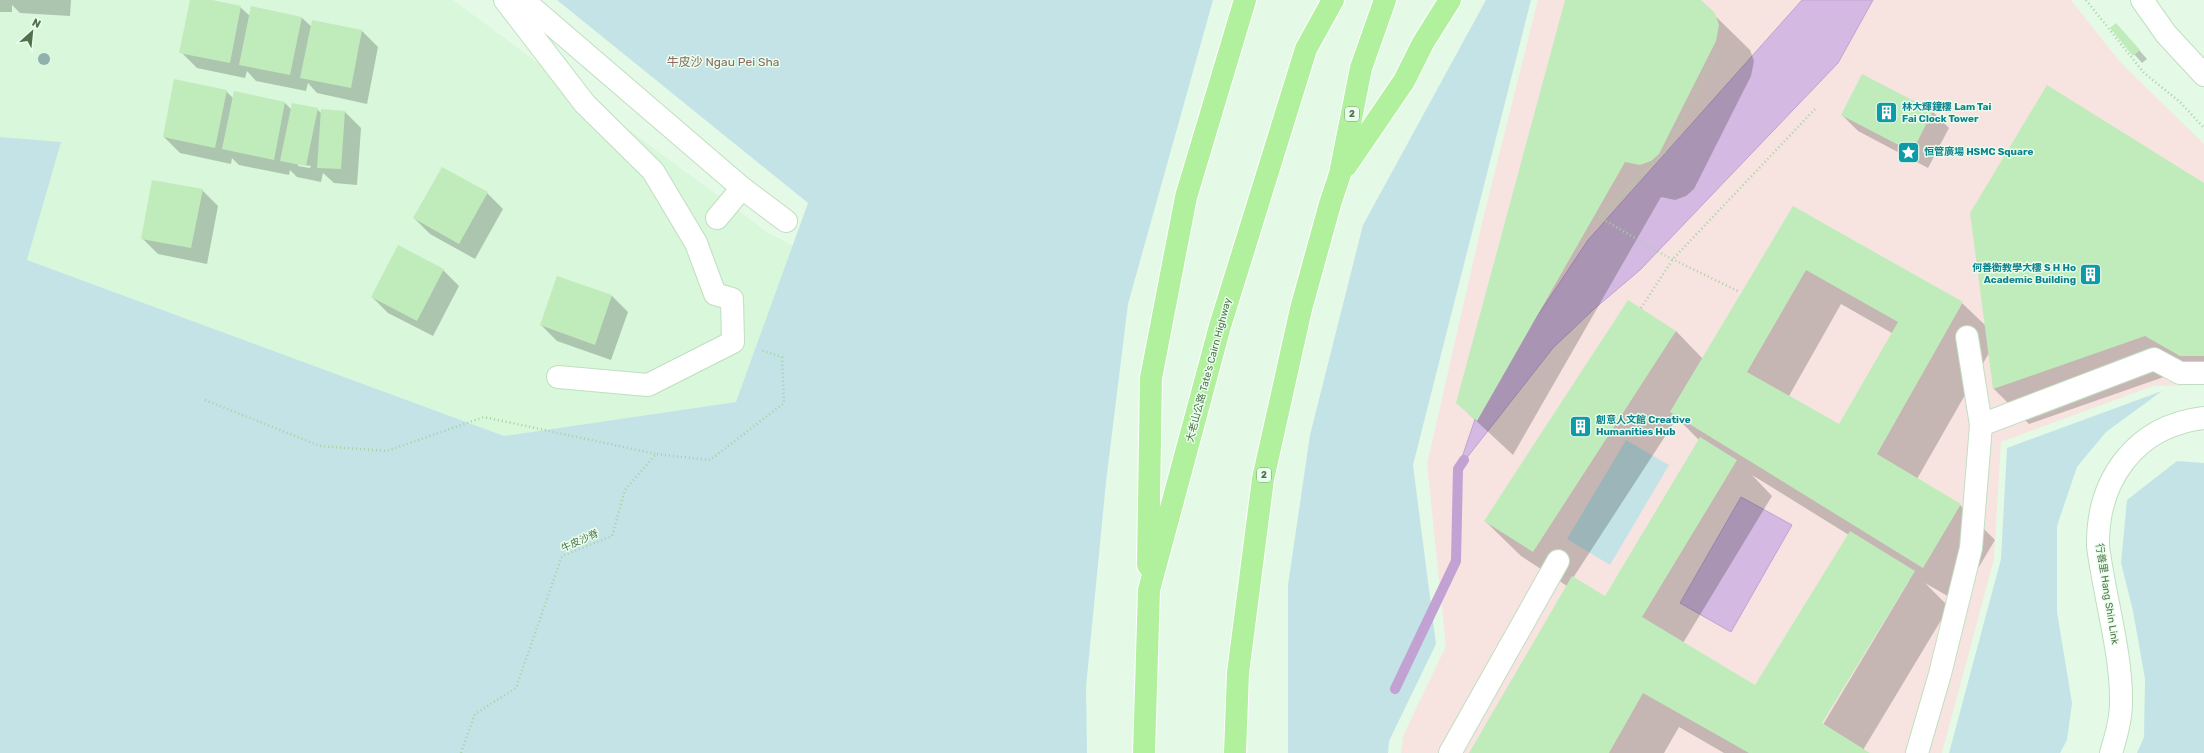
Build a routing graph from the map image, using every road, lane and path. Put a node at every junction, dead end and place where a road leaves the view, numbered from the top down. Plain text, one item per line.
1 (505, 0) edge
2 (523, 0) edge
3 (1245, 0) edge
4 (1318, 0) edge
5 (1333, 0) edge
6 (1385, 0) edge
7 (1450, 0) edge
8 (2086, 0) edge
9 (2142, 0) edge
10 (1306, 49) junction
11 (1716, 53) dead end
12 (2204, 75) edge
13 (1815, 109) dead end
14 (2204, 128) edge
15 (1340, 174) junction
16 (742, 188) junction
17 (1595, 215) dead end
18 (1599, 217) junction
19 (717, 218) dead end
20 (786, 221) dead end
21 (1673, 259) junction
22 (1740, 292) dead end
23 (1641, 308) dead end
24 (1967, 338) dead end
25 (733, 342) junction
26 (2204, 372) edge
27 (558, 377) dead end
28 (205, 400) dead end
29 (2204, 418) edge
30 (1981, 425) junction
31 (656, 454) junction
32 (1558, 561) dead end
33 (1149, 590) junction
34 (461, 753) edge
35 (1144, 753) edge
36 (1235, 753) edge
37 (1450, 753) edge
38 (1917, 753) edge
39 (2111, 753) edge

1 - 25 street
2 - 16 street
3 - 33 highway
4 - 10 highway
5 - 10 highway, 大老山公路 Tate's Cairn Highway
6 - 15 highway, 2
7 - 15 highway
8 - 14 path
9 - 12 street
10 - 33 highway, 大老山公路 Tate's Cairn Highway
11 - 18 path
13 - 21 path
15 - 36 highway, 2
16 - 19 street
16 - 20 street
17 - 18 path
18 - 21 path
21 - 22 path
21 - 23 path
24 - 30 street
25 - 27 street
25 - 31 path
26 - 30 street
28 - 31 path
29 - 39 street, 行善里 Hang Shin Link
30 - 38 street
31 - 34 path, 牛皮沙脊
32 - 37 street
33 - 35 highway, 大老山公路 Tate's Cairn Highway

